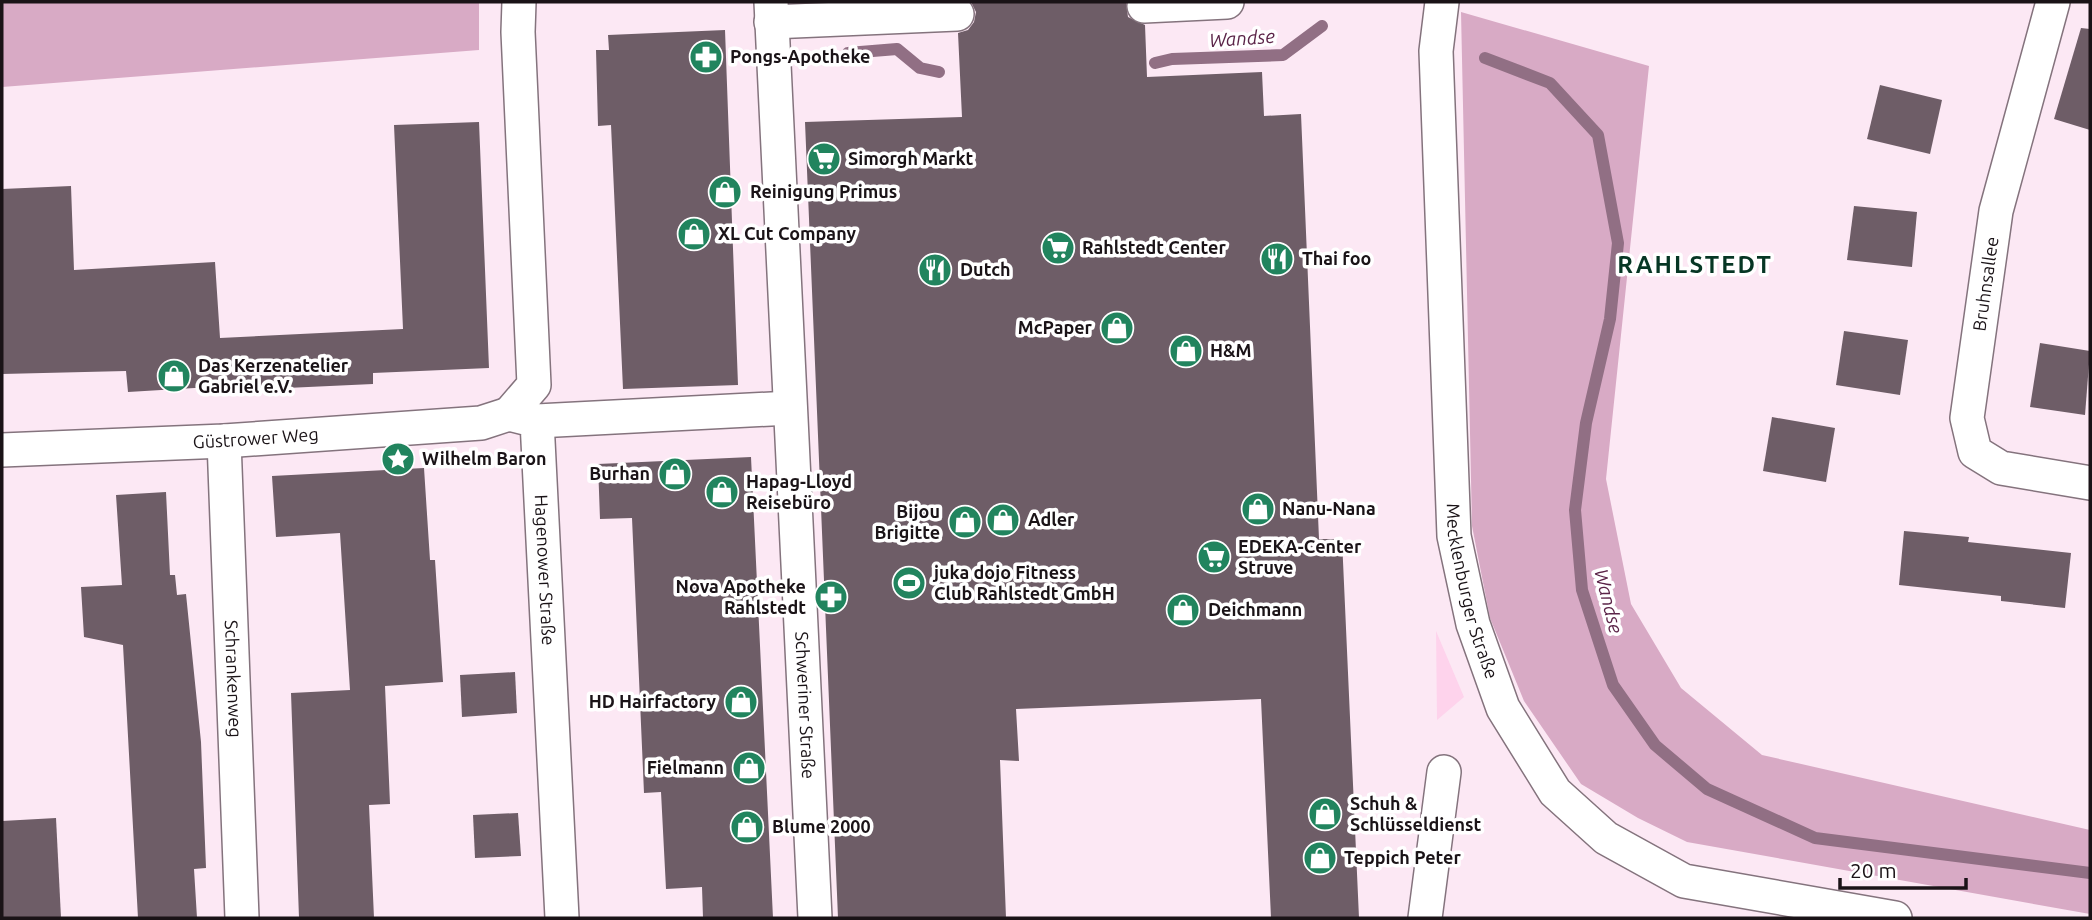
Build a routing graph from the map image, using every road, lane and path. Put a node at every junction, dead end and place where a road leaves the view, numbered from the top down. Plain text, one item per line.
1 (519, 2) edge
2 (1227, 2) edge
3 (1442, 2) edge
4 (2053, 2) edge
5 (1144, 6) dead end
6 (771, 12) edge
7 (957, 14) dead end
8 (790, 408) junction
9 (523, 418) junction
10 (224, 441) junction
11 (2, 450) edge
12 (2090, 482) edge
13 (1444, 772) dead end
14 (242, 918) edge
15 (562, 918) edge
16 (815, 918) edge
17 (1425, 918) edge
18 (1895, 918) edge

1 - 9 street
2 - 5 street
3 - 18 street, Mecklenburger Straße
4 - 12 street, Bruhnsallee
6 - 7 street
6 - 8 street, Schweriner Straße
8 - 9 street
8 - 16 street, Schweriner Straße
9 - 10 street, Güstrower Weg
9 - 15 street, Hagenower Straße
10 - 11 street, Güstrower Weg
10 - 14 street, Schrankenweg
13 - 17 street

